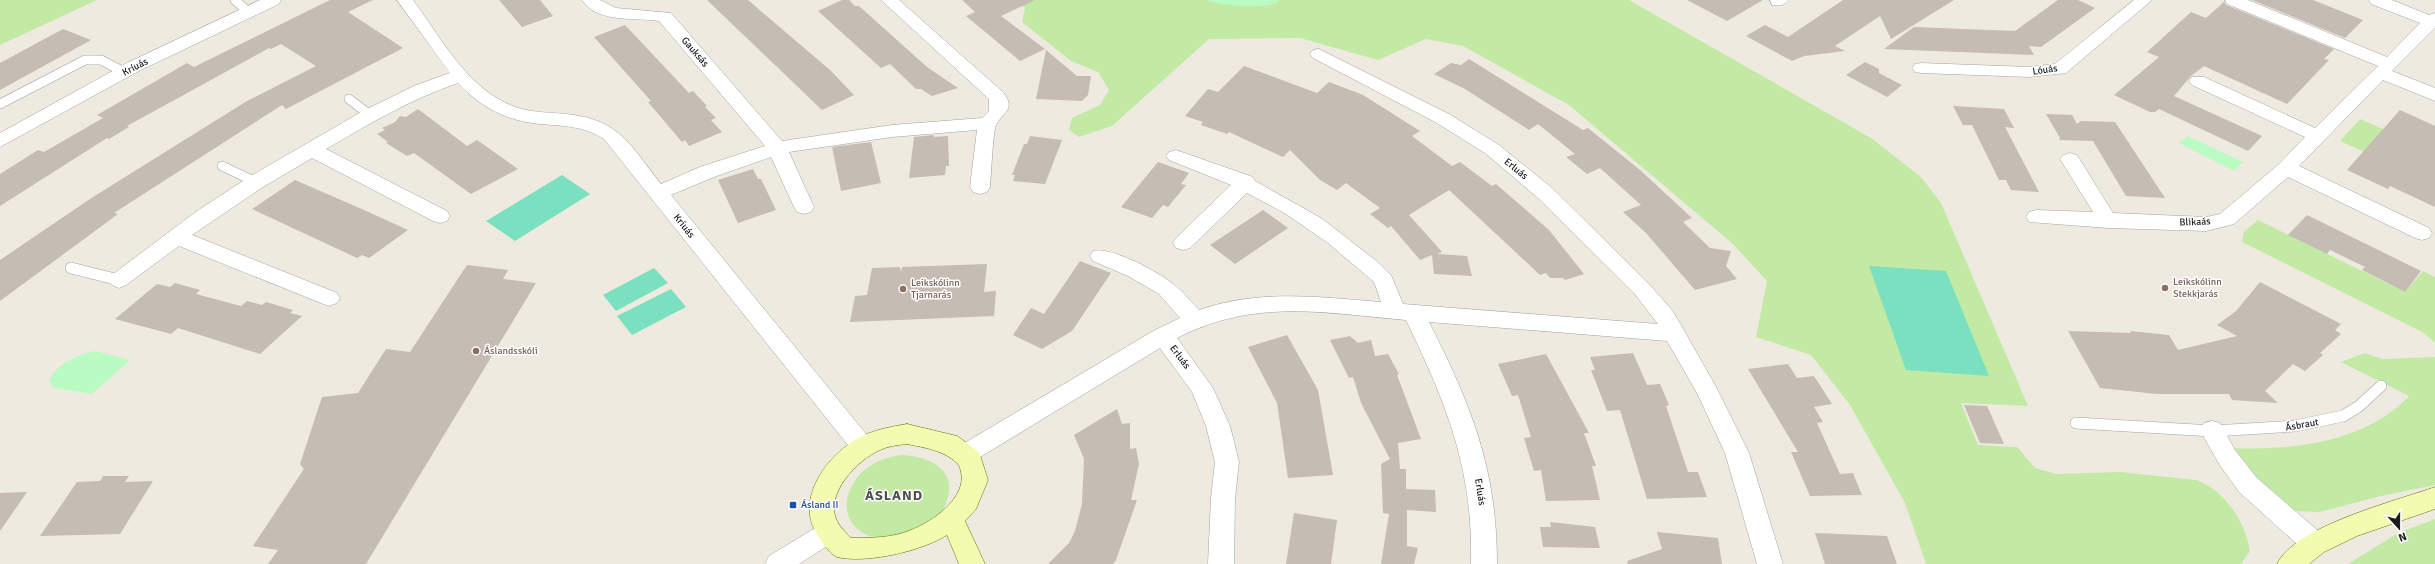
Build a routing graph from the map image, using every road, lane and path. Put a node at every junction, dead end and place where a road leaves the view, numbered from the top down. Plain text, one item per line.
1 (273, 0) edge
2 (405, 0) edge
3 (590, 0) edge
4 (889, 0) edge
5 (2144, 0) edge
6 (2233, 0) edge
7 (2377, 0) edge
8 (241, 6) edge
9 (2434, 21) edge
10 (1319, 54) dead end
11 (1921, 68) dead end
12 (2385, 69) junction
13 (124, 72) junction
14 (460, 76) junction
15 (2198, 81) dead end
16 (2435, 95) edge
17 (349, 99) dead end
18 (0, 104) edge
19 (370, 115) junction
20 (987, 123) junction
21 (2318, 136) junction
22 (0, 141) edge
23 (777, 148) junction
24 (312, 150) junction
25 (1176, 156) dead end
26 (2070, 159) dead end
27 (222, 166) dead end
28 (2286, 168) junction
29 (256, 182) junction
30 (1246, 182) junction
31 (980, 187) dead end
32 (658, 193) junction
33 (804, 207) dead end
34 (440, 216) dead end
35 (2036, 217) dead end
36 (2108, 221) junction
37 (2422, 233) dead end
38 (177, 237) junction
39 (1183, 243) dead end
40 (1100, 256) dead end
41 (71, 268) dead end
42 (119, 280) joint
43 (330, 298) dead end
44 (1404, 312) junction
45 (1194, 319) junction
46 (1674, 333) junction
47 (1163, 336) junction
48 (2381, 386) dead end
49 (2076, 423) dead end
50 (2212, 430) junction
51 (862, 447) junction
52 (964, 455) junction
53 (2435, 498) edge
54 (958, 529) junction
55 (829, 532) junction
56 (2315, 544) junction
57 (893, 562) edge
58 (778, 564) edge
59 (972, 564) edge
60 (1221, 564) edge
61 (1484, 564) edge
62 (1770, 564) edge
63 (2290, 564) edge

1 - 8 street, Kríuás
2 - 14 street, Kríuás
3 - 23 street, Gauksás
4 - 20 street
5 - 11 street, Lóuás
6 - 12 street
7 - 9 street
8 - 13 street, Kríuás
9 - 12 street, Blikaás
10 - 46 street, Erluás
12 - 16 street
12 - 21 street, Blikaás
13 - 18 lane
13 - 22 street, Kríuás
14 - 19 street
14 - 32 street, Kríuás
15 - 21 street
17 - 19 lane
19 - 24 street
20 - 23 street
20 - 31 street
21 - 28 street, Blikaás
23 - 32 street
23 - 33 street, Gauksás
24 - 29 street
24 - 34 street
25 - 30 street, Erluás
26 - 36 street
27 - 29 lane
28 - 36 street, Blikaás
28 - 37 street
29 - 38 street
30 - 39 street
30 - 44 street, Erluás
32 - 51 street, Kríuás
35 - 36 street, Blikaás
38 - 42 street
38 - 43 street
40 - 45 street
41 - 42 lane
44 - 45 street, Erluás
44 - 46 street, Erluás
44 - 61 street, Erluás
45 - 47 street, Erluás
46 - 62 street, Erluás
47 - 52 street, Erluás
47 - 60 street, Erluás
48 - 50 lane, Ásbraut
49 - 50 lane, Ásbraut
50 - 56 street
51 - 52 street
51 - 55 street
52 - 54 street
53 - 56 street
54 - 57 street
54 - 59 street
55 - 57 street
55 - 58 street
56 - 63 street

